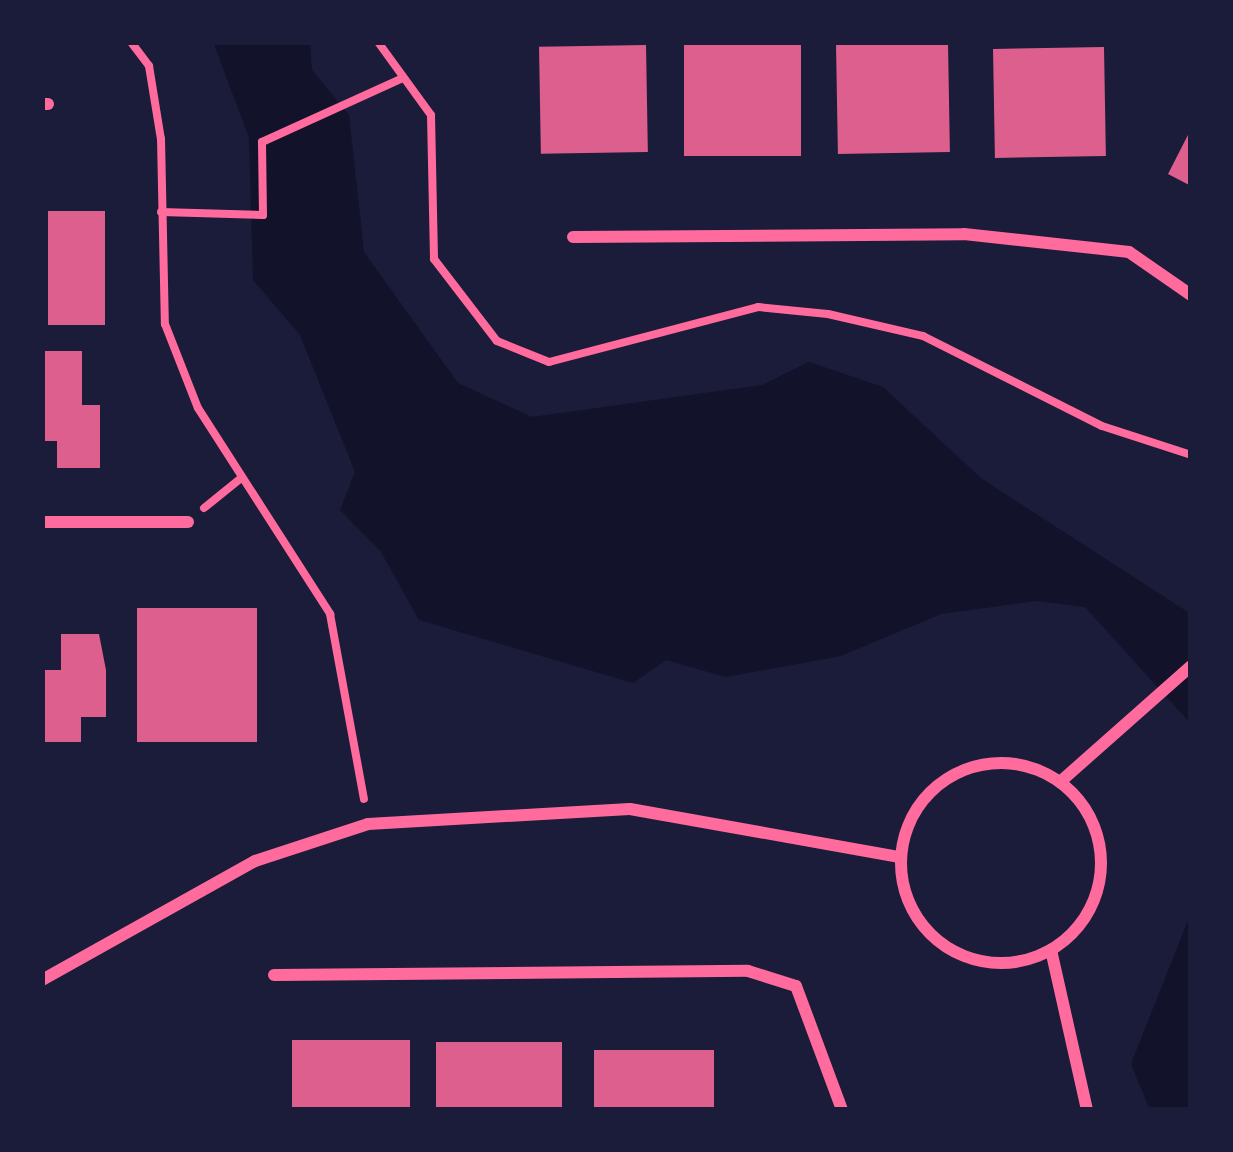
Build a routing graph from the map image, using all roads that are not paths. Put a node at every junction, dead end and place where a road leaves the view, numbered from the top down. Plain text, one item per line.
1 (573, 237) dead end
2 (1191, 296) edge
3 (42, 522) edge
4 (188, 522) road end
5 (1191, 666) edge
6 (1060, 782) junction
7 (900, 856) junction
8 (1051, 950) junction
9 (274, 975) dead end
10 (42, 980) edge
11 (842, 1110) edge
12 (1087, 1110) edge

1 - 2 street
3 - 4 street
5 - 6 street
6 - 7 street
6 - 8 street
7 - 8 street
7 - 10 street
8 - 12 street
9 - 11 street

